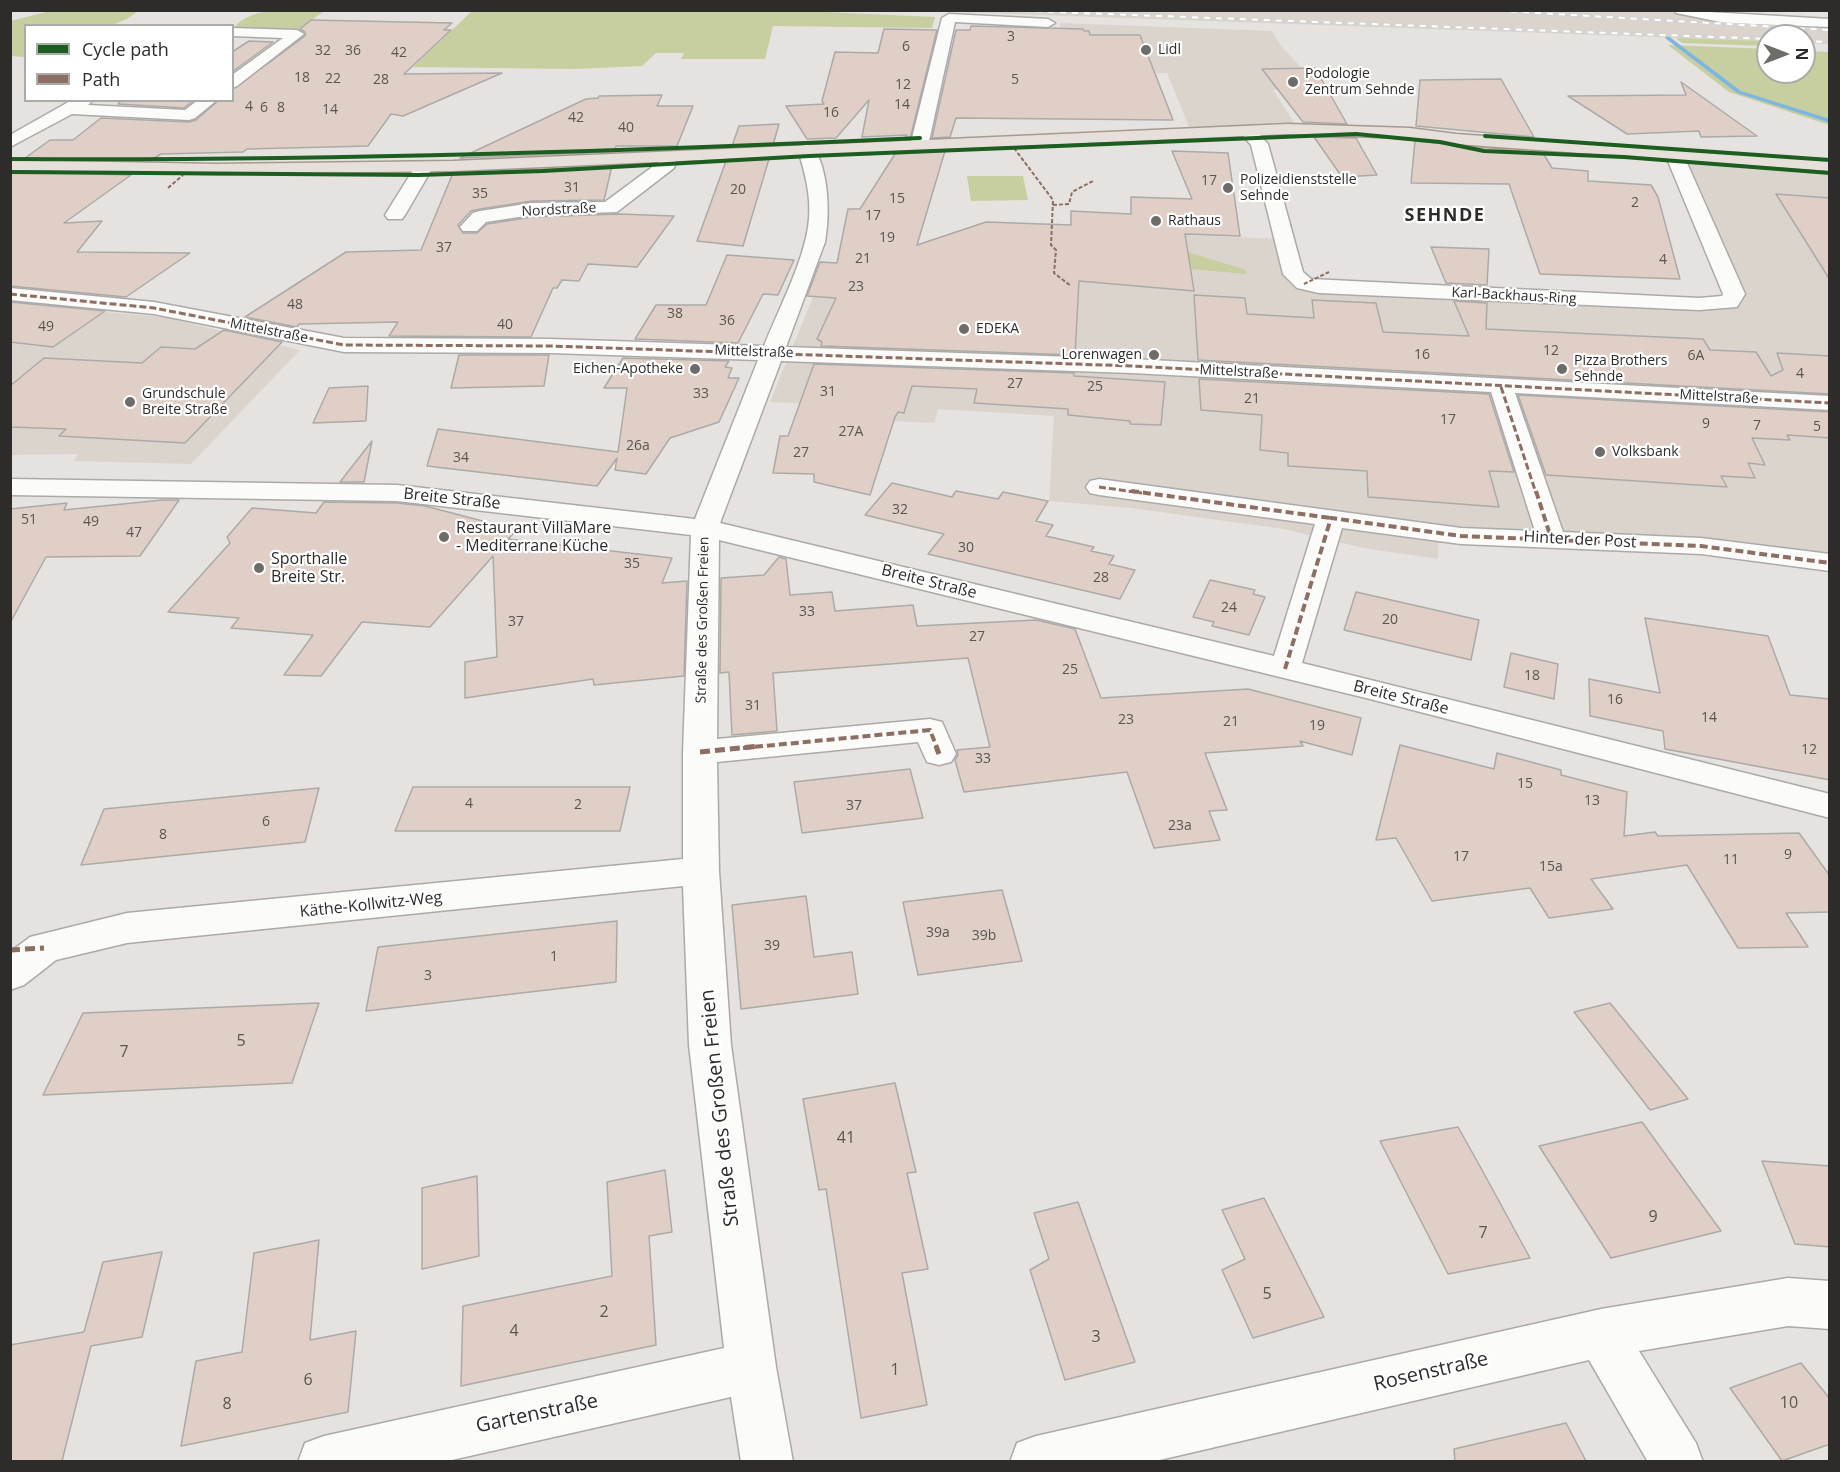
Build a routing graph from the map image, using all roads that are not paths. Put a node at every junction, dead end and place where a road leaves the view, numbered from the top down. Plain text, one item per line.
1 (1681, 10) edge
2 (238, 15) dead end
3 (1048, 23) dead end
4 (1830, 23) edge
5 (223, 24) edge
6 (234, 32) edge
7 (234, 81) edge
8 (82, 102) edge
9 (206, 102) edge
10 (70, 109) junction
11 (1247, 131) junction
12 (10, 142) edge
13 (919, 146) junction
14 (807, 150) junction
15 (1674, 154) junction
16 (668, 157) junction
17 (10, 165) edge
18 (424, 166) junction
19 (1830, 166) edge
20 (395, 215) dead end
21 (470, 228) dead end
22 (10, 294) edge
23 (771, 353) junction
24 (1501, 387) junction
25 (1830, 403) edge
26 (10, 487) edge
27 (1099, 487) dead end
28 (1331, 518) junction
29 (705, 528) junction
30 (1551, 538) junction
31 (1830, 563) edge
32 (1286, 669) junction
33 (700, 752) junction
34 (939, 754) dead end
35 (1830, 806) edge
36 (701, 871) junction
37 (27, 949) edge
38 (10, 974) edge
39 (1830, 1305) edge
40 (1602, 1333) junction
41 (751, 1367) junction
42 (324, 1461) edge
43 (766, 1461) edge
44 (1036, 1461) edge
45 (1677, 1461) edge

1 - 4 street
2 - 5 street
3 - 13 street
6 - 7 street
8 - 10 street
9 - 10 street
10 - 12 street
11 - 13 main road
11 - 15 main road
11 - 15 street, Karl-Backhaus-Ring
13 - 14 main road
14 - 16 main road
14 - 23 street, Straße des Großen Freien
15 - 19 main road
16 - 18 main road
16 - 21 street, Nordstraße
17 - 18 main road
18 - 20 street
22 - 23 street, Mittelstraße
23 - 24 street, Mittelstraße
23 - 29 street, Straße des Großen Freien
24 - 25 street, Mittelstraße
24 - 30 street
26 - 29 street, Breite Straße
27 - 28 street, Hinter der Post
28 - 30 street, Hinter der Post
28 - 32 street
29 - 32 street, Breite Straße
29 - 33 street, Straße des Großen Freien
30 - 31 street, Hinter der Post
32 - 35 street, Breite Straße
33 - 34 street
33 - 36 street, Straße des Großen Freien
36 - 37 street, Käthe-Kollwitz-Weg
36 - 41 street, Straße des Großen Freien
37 - 38 street, Käthe-Kollwitz-Weg
39 - 40 street, Rosenstraße
40 - 44 street, Rosenstraße
40 - 45 street
41 - 42 street, Gartenstraße
41 - 43 street, Straße des Großen Freien

